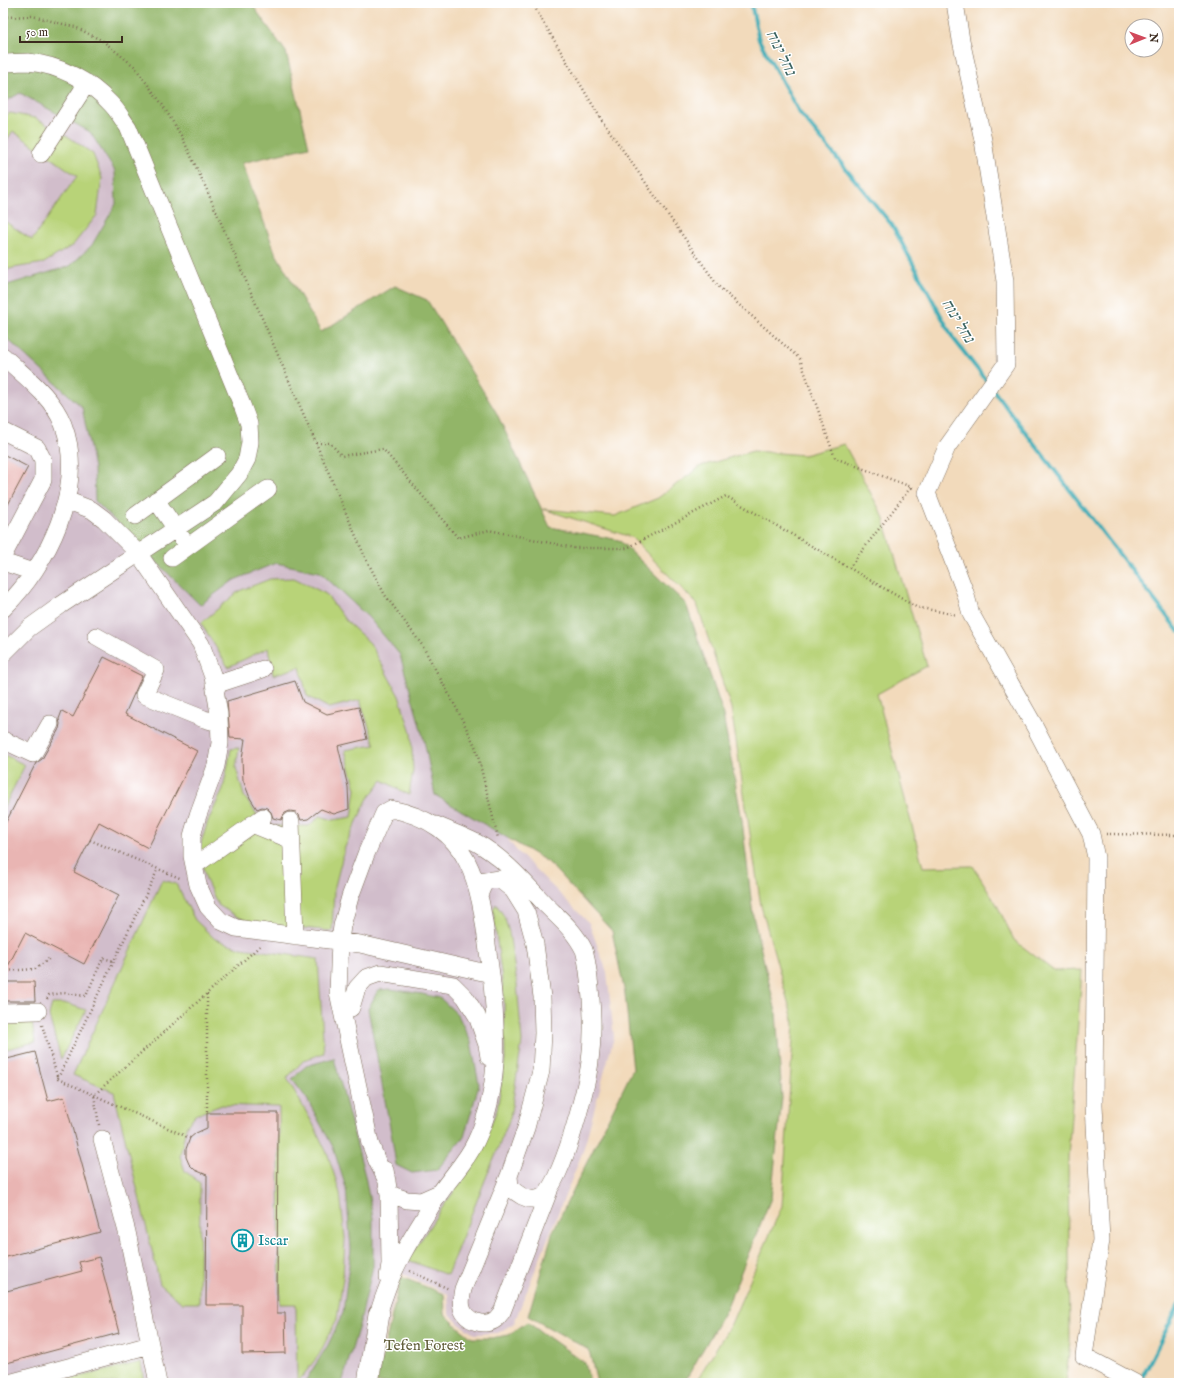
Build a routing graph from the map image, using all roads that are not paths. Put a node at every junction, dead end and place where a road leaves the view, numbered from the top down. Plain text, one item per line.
1 (955, 3) edge
2 (3, 63) edge
3 (87, 83) junction
4 (41, 154) dead end
5 (6, 363) edge
6 (3, 431) edge
7 (216, 456) dead end
8 (268, 489) dead end
9 (66, 500) junction
10 (156, 500) junction
11 (135, 516) dead end
12 (176, 528) junction
13 (188, 547) junction
14 (138, 553) junction
15 (3, 556) edge
16 (172, 558) dead end
17 (3, 562) edge
18 (33, 572) junction
19 (3, 609) edge
20 (96, 636) dead end
21 (3, 654) edge
22 (263, 669) dead end
23 (215, 684) junction
24 (219, 723) junction
25 (50, 724) dead end
26 (3, 740) edge
27 (290, 821) dead end
28 (436, 825) junction
29 (291, 840) junction
30 (194, 866) junction
31 (479, 896) junction
32 (295, 936) junction
33 (340, 941) junction
34 (491, 974) junction
35 (350, 1008) junction
36 (38, 1011) road end
37 (3, 1012) edge
38 (494, 1080) junction
39 (102, 1139) road end
40 (509, 1176) junction
41 (388, 1187) junction
42 (549, 1191) junction
43 (439, 1193) junction
44 (385, 1293) junction
45 (379, 1314) junction
46 (150, 1345) junction
47 (9, 1383) edge
48 (158, 1383) edge
49 (357, 1383) edge
50 (368, 1383) edge
51 (1135, 1383) edge

1 - 51 street
2 - 3 street
3 - 4 street
3 - 12 street
5 - 9 street
6 - 15 street
7 - 10 street
8 - 13 street
9 - 14 street
9 - 18 street
10 - 11 street
10 - 12 street
12 - 13 street
12 - 14 street
13 - 16 street
14 - 21 street
14 - 23 street
17 - 18 street
18 - 19 street
20 - 24 street
22 - 23 street
23 - 24 street
24 - 30 street
25 - 26 street
27 - 29 street
28 - 31 street
28 - 33 street
28 - 42 street
29 - 30 street
29 - 32 street
30 - 32 street
31 - 34 street
31 - 40 street
32 - 33 street
33 - 34 street
33 - 35 street
33 - 41 street
34 - 38 street
35 - 38 street
35 - 41 street
36 - 37 street
38 - 43 street
39 - 46 street
40 - 42 street
40 - 42 street
41 - 43 street
41 - 44 street
43 - 44 street
44 - 45 street
45 - 49 street
45 - 50 main road
46 - 47 street
46 - 48 street

